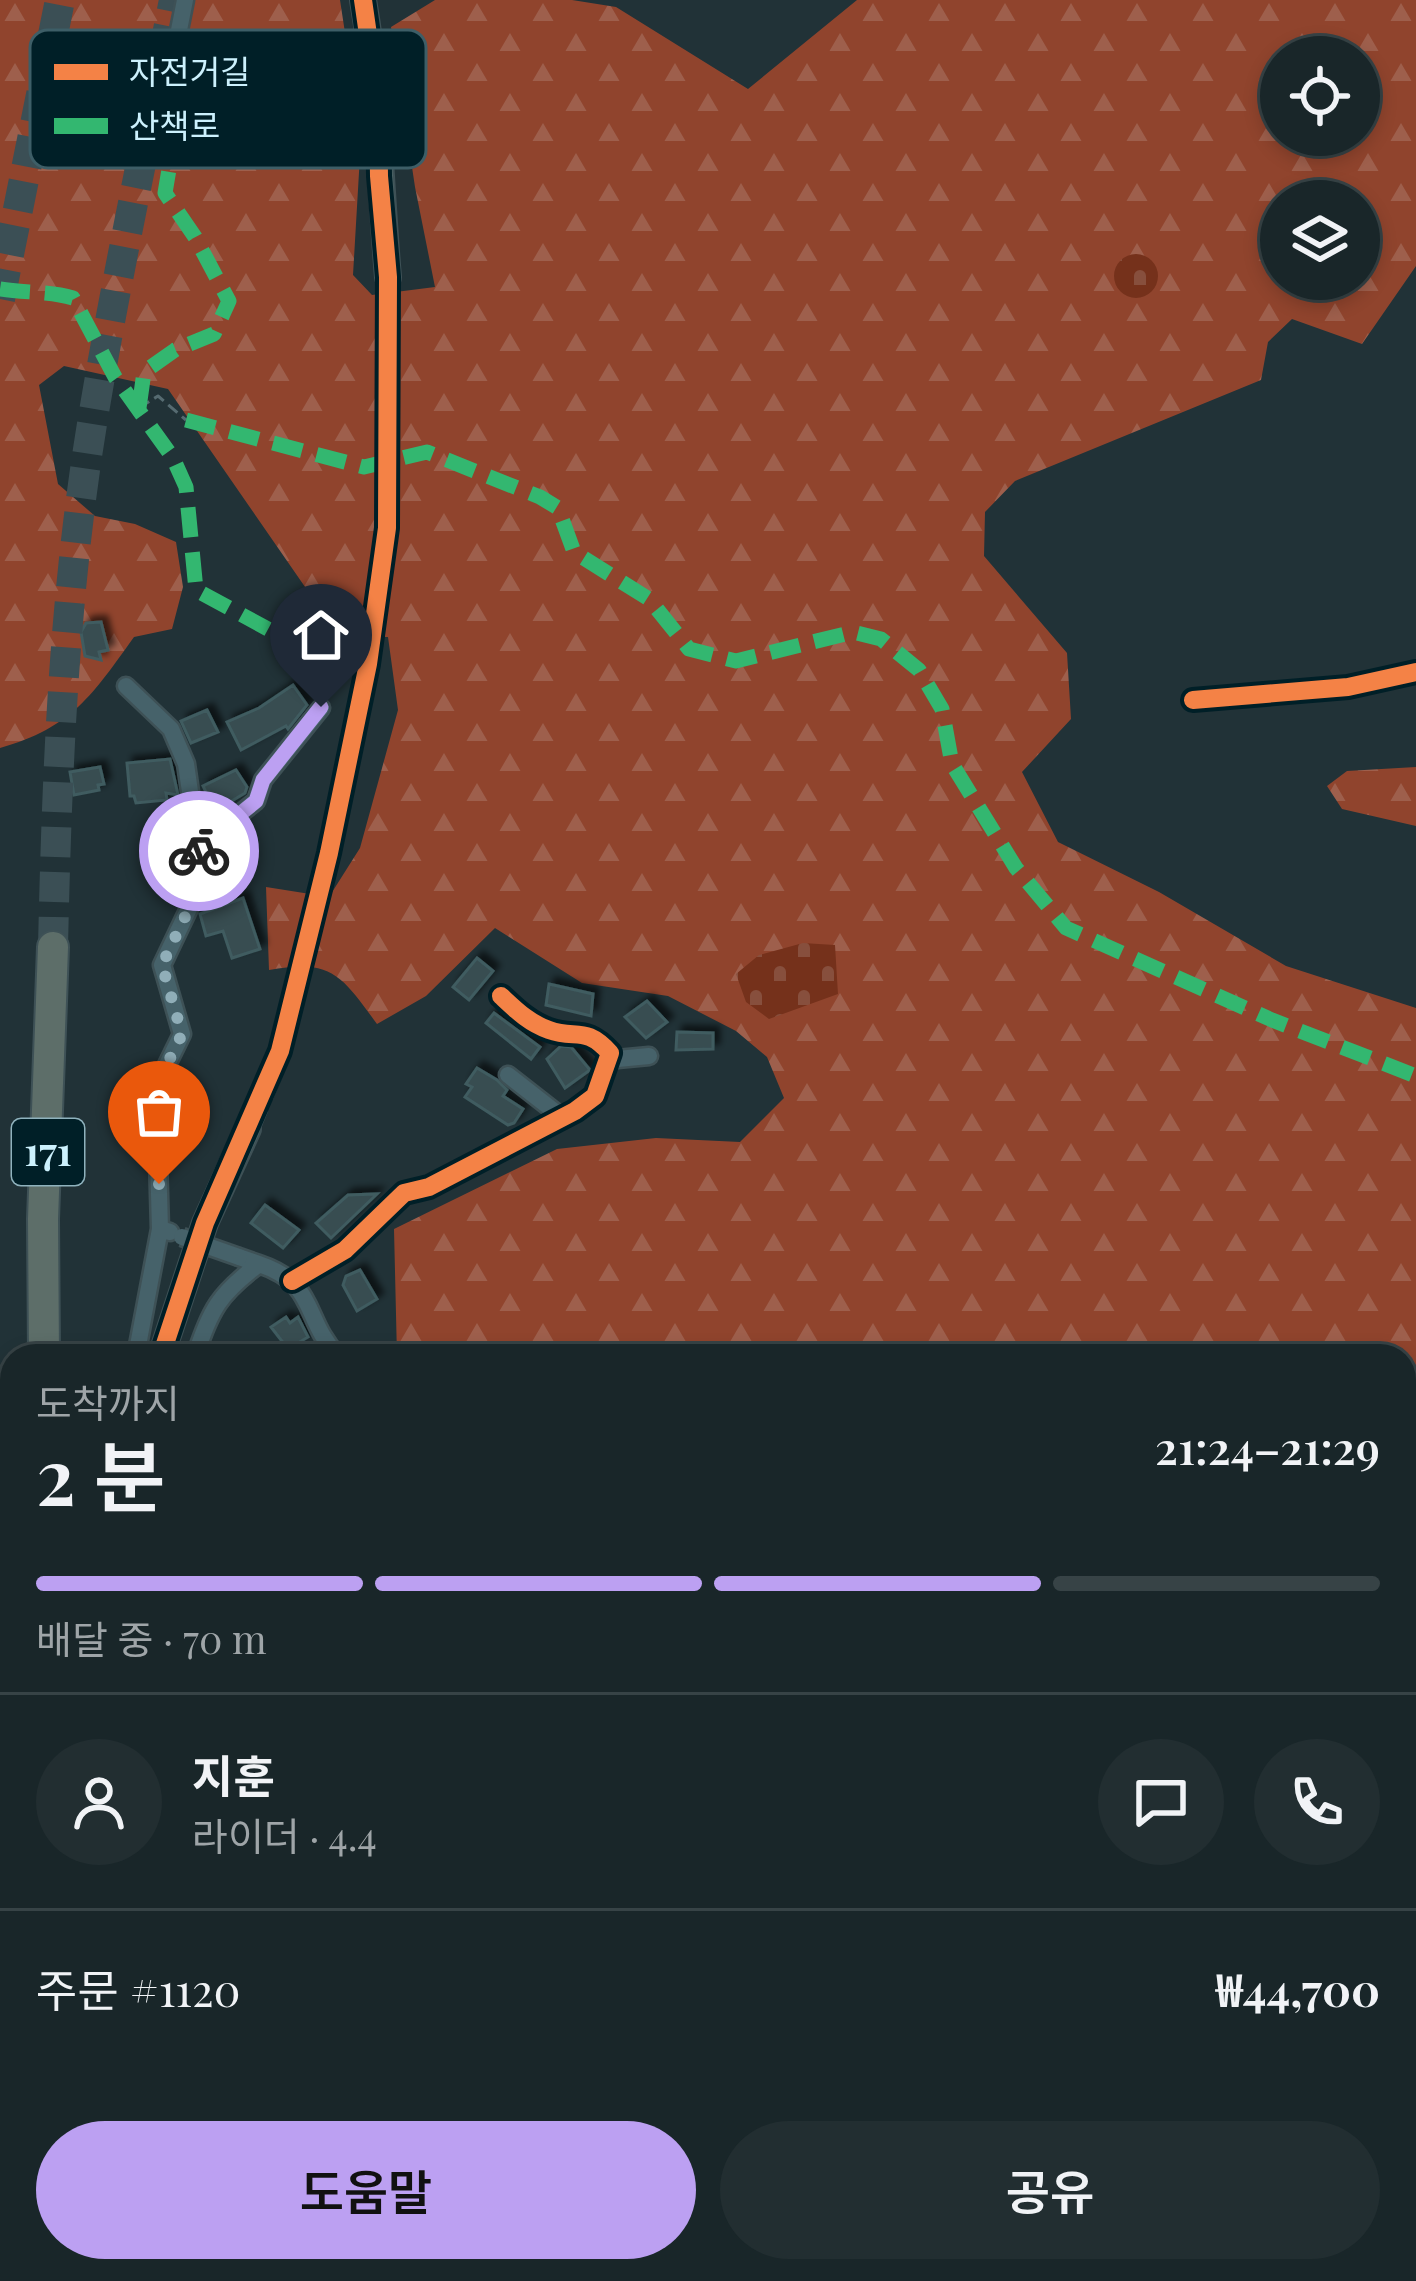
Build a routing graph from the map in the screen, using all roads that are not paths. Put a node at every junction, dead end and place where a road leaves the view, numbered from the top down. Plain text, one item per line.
1 (184, 0) edge
2 (363, 0) edge
3 (179, 30) edge
4 (367, 30) edge
5 (379, 168) edge
6 (388, 277) tunnel mouth
7 (1416, 672) edge
8 (126, 686) dead end
9 (1192, 700) dead end
10 (321, 707) dead end
11 (198, 848) junction
12 (53, 947) tunnel mouth
13 (501, 996) dead end
14 (649, 1056) dead end
15 (609, 1057) junction
16 (508, 1075) dead end
17 (563, 1118) junction
18 (248, 1129) tunnel mouth
19 (160, 1229) junction
20 (259, 1264) junction
21 (292, 1281) junction
22 (44, 1344) edge
23 (138, 1344) edge
24 (164, 1344) edge
25 (198, 1344) edge
26 (327, 1344) edge

1 - 3 street
2 - 4 street
5 - 6 street
7 - 9 street
8 - 11 street
10 - 11 street
11 - 19 street
12 - 22 highway, 171
13 - 15 street
14 - 15 street
15 - 17 street
16 - 17 street
17 - 21 street
18 - 24 street
19 - 20 street, bridge
19 - 23 street
20 - 21 street
20 - 25 street
21 - 26 street

